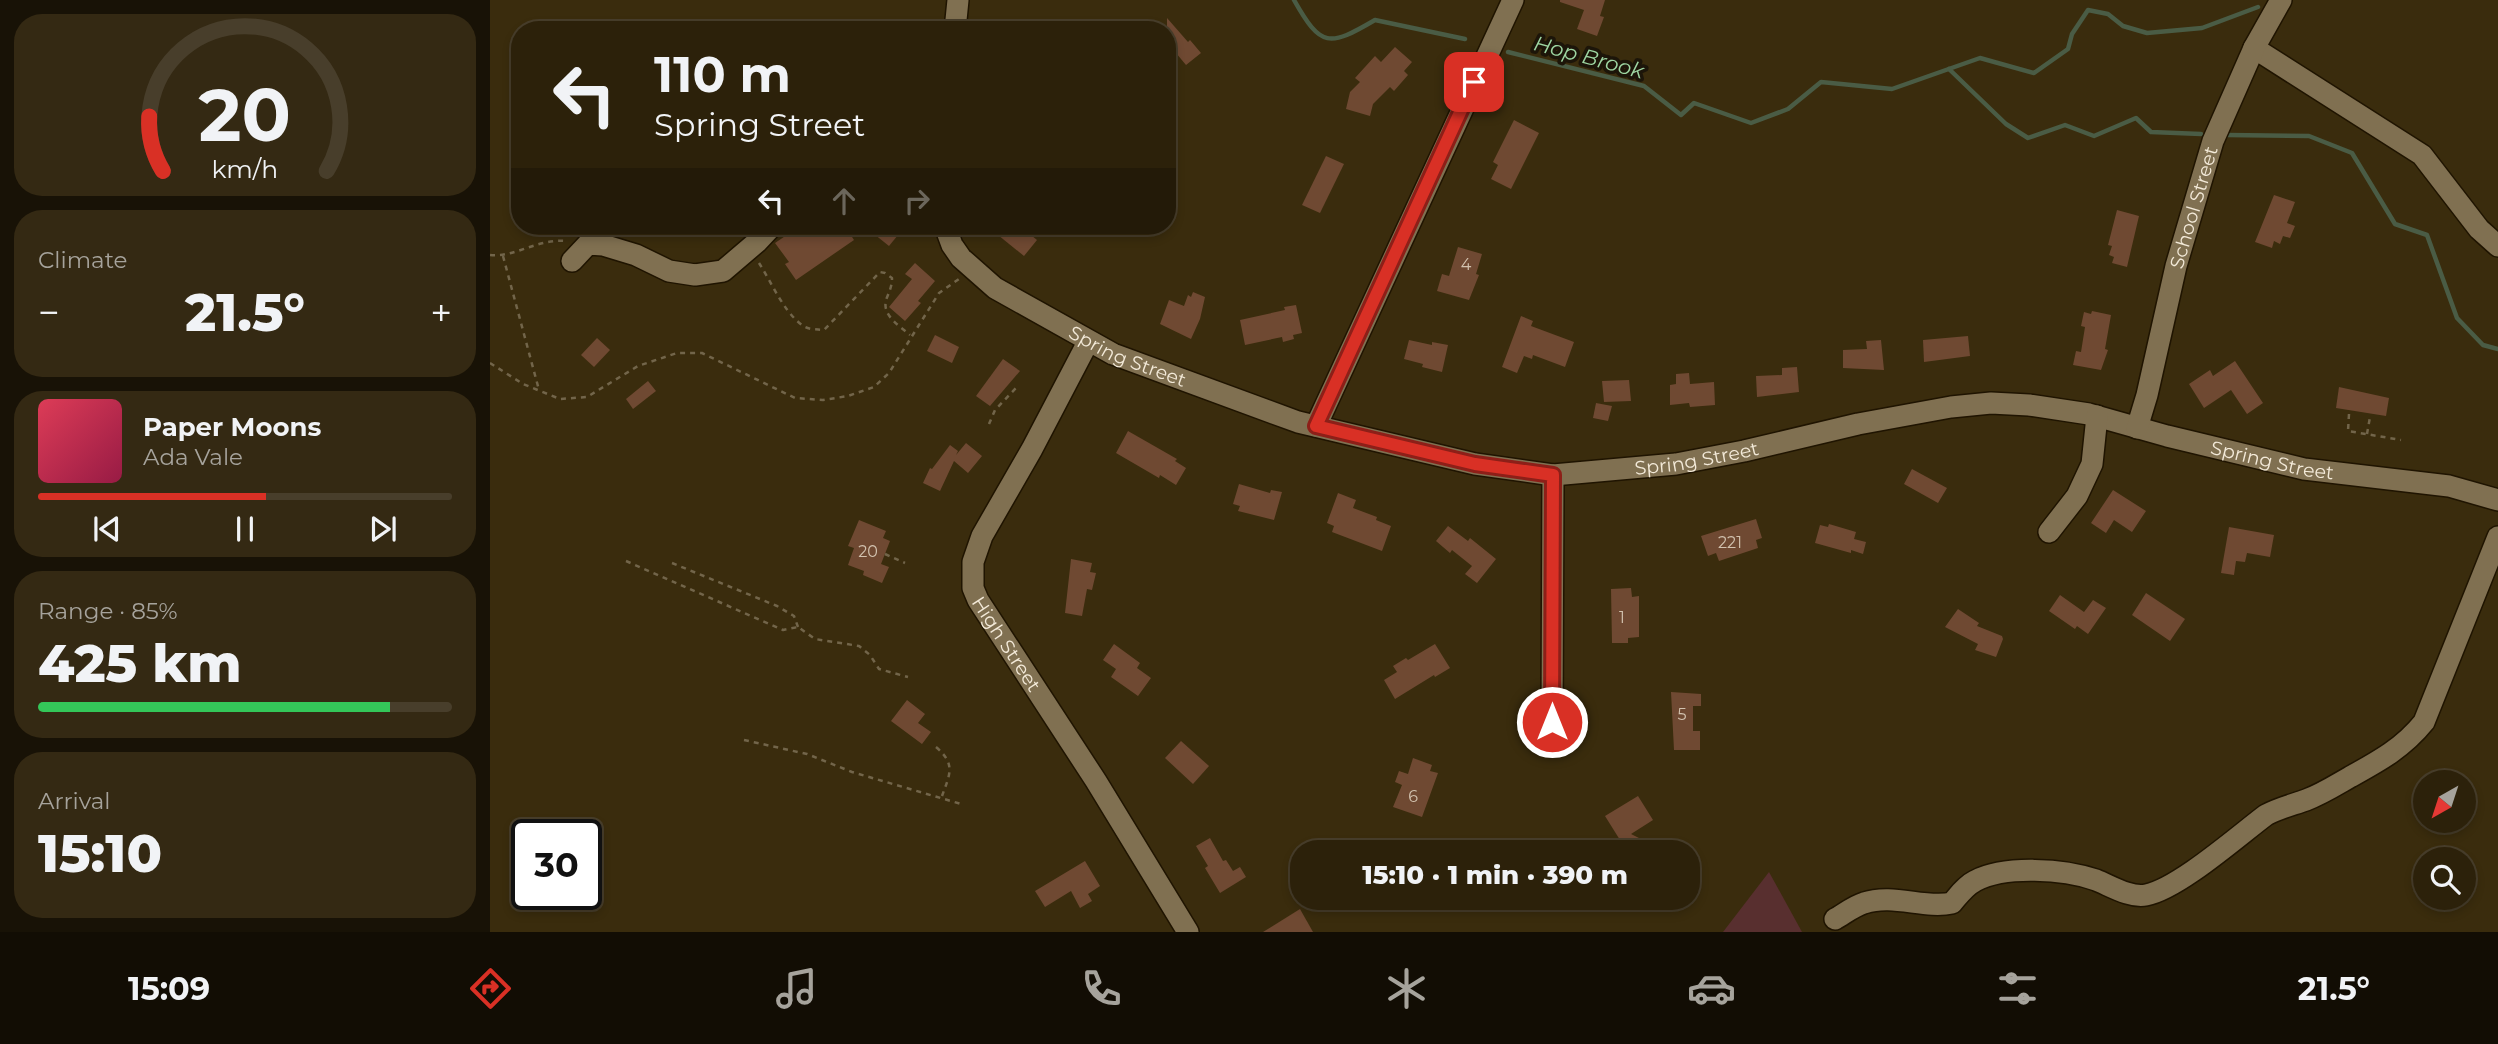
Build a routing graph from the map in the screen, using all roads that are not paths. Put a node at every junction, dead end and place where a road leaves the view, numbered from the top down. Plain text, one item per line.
1 (958, 0) edge
2 (1513, 0) edge
3 (2281, 0) edge
4 (956, 21) edge
5 (2254, 48) junction
6 (763, 235) edge
7 (948, 235) edge
8 (2498, 246) edge
9 (572, 261) dead end
10 (1088, 342) junction
11 (2097, 416) junction
12 (1316, 426) junction
13 (2137, 428) junction
14 (1553, 475) junction
15 (2498, 500) edge
16 (2049, 532) dead end
17 (2498, 537) edge
18 (1552, 722) dead end
19 (1835, 919) dead end
20 (1188, 932) edge

1 - 4 street
2 - 12 street
3 - 5 street, School Street
5 - 8 street
5 - 13 street, School Street
6 - 9 street
7 - 10 street, Spring Street
10 - 12 street, Spring Street
10 - 20 street, High Street
11 - 13 street, Spring Street
11 - 14 street, Spring Street
11 - 16 street
12 - 14 street, Spring Street
13 - 15 street, Spring Street
14 - 18 street
17 - 19 street

